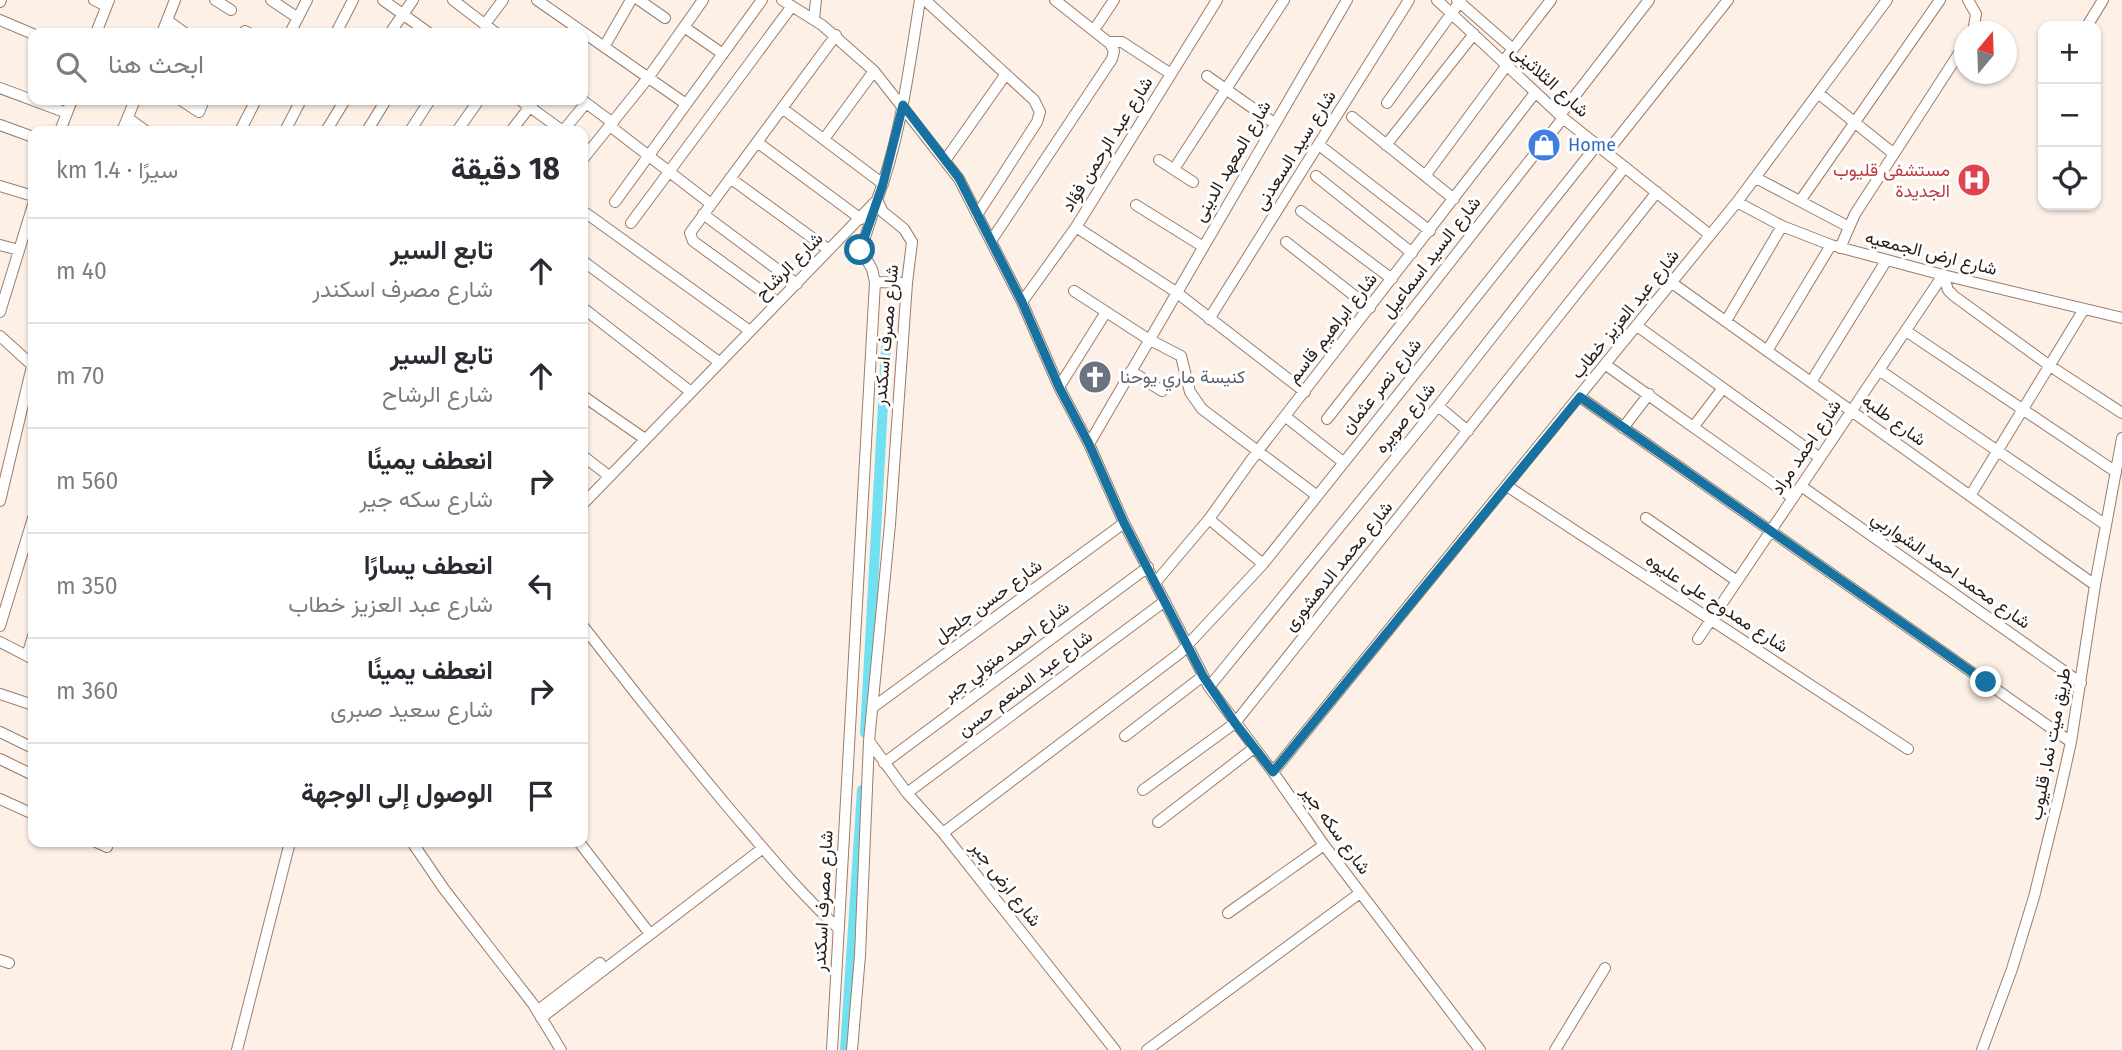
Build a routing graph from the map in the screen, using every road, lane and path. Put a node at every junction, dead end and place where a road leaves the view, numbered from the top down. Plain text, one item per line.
1 (94, 0) edge
2 (175, 0) edge
3 (215, 0) edge
4 (271, 0) edge
5 (307, 0) edge
6 (353, 0) edge
7 (383, 0) edge
8 (413, 0) edge
9 (453, 0) edge
10 (503, 0) edge
11 (537, 0) edge
12 (631, 0) edge
13 (639, 0) edge
14 (703, 0) edge
15 (762, 0) edge
16 (816, 0) edge
17 (920, 0) edge
18 (1055, 0) edge
19 (1114, 0) edge
20 (1217, 0) edge
21 (1284, 0) edge
22 (1347, 0) edge
23 (1409, 0) edge
24 (1437, 0) edge
25 (1551, 0) edge
26 (1649, 0) edge
27 (1728, 0) edge
28 (1887, 0) edge
29 (1940, 0) edge
30 (1968, 0) edge
31 (2103, 0) edge
32 (1459, 1) edge
33 (931, 2) edge
34 (108, 3) edge
35 (787, 3) edge
36 (231, 10) dead end
37 (1451, 13) junction
38 (403, 15) junction
39 (298, 18) junction
40 (665, 18) dead end
41 (814, 19) junction
42 (0, 20) edge
43 (167, 20) junction
44 (1975, 21) edge
45 (2090, 21) edge
46 (483, 23) junction
47 (684, 27) junction
48 (98, 28) edge
49 (164, 28) edge
50 (178, 28) edge
51 (293, 28) edge
52 (339, 28) edge
53 (394, 28) edge
54 (421, 28) edge
55 (478, 28) edge
56 (490, 28) edge
57 (577, 28) edge
58 (1094, 30) junction
59 (28, 32) edge
60 (1474, 34) junction
61 (836, 35) junction
62 (588, 36) edge
63 (1109, 42) junction
64 (604, 47) junction
65 (1513, 49) junction
66 (723, 54) junction
67 (1954, 61) edge
68 (1505, 63) junction
69 (874, 71) junction
70 (1006, 74) junction
71 (1171, 74) junction
72 (1207, 76) dead end
73 (648, 78) junction
74 (0, 88) edge
75 (1227, 90) junction
76 (1535, 93) junction
77 (1818, 93) junction
78 (28, 98) edge
79 (1387, 103) dead end
80 (588, 104) edge
81 (686, 104) junction
82 (46, 105) edge
83 (70, 105) edge
84 (133, 105) edge
85 (188, 105) edge
86 (202, 105) edge
87 (253, 105) edge
88 (298, 105) edge
89 (342, 105) edge
90 (383, 105) edge
91 (427, 105) edge
92 (475, 105) edge
93 (526, 105) edge
94 (532, 105) edge
95 (581, 105) edge
96 (903, 105) junction
97 (782, 107) junction
98 (67, 113) junction
99 (1562, 116) junction
100 (1352, 117) dead end
101 (128, 118) junction
102 (1274, 123) junction
103 (1855, 123) junction
104 (612, 124) junction
105 (0, 125) edge
106 (62, 126) edge
107 (124, 126) edge
108 (139, 126) edge
109 (243, 126) edge
110 (288, 126) edge
111 (329, 126) edge
112 (370, 126) edge
113 (413, 126) edge
114 (461, 126) edge
115 (514, 126) edge
116 (558, 126) edge
117 (567, 126) edge
118 (28, 135) edge
119 (824, 139) junction
120 (757, 142) junction
121 (1319, 145) junction
122 (1386, 145) junction
123 (1597, 145) junction
124 (1606, 152) junction
125 (588, 153) edge
126 (1894, 154) junction
127 (649, 156) junction
128 (946, 159) junction
129 (1159, 160) dead end
130 (1625, 167) junction
131 (1174, 169) junction
132 (669, 172) junction
133 (1316, 176) dead end
134 (1425, 176) junction
135 (730, 178) junction
136 (1756, 178) junction
137 (1193, 181) dead end
138 (883, 184) junction
139 (0, 186) edge
140 (1657, 192) junction
141 (28, 194) edge
142 (1454, 199) junction
143 (877, 200) junction
144 (1800, 201) junction
145 (615, 202) dead end
146 (1737, 202) junction
147 (711, 204) junction
148 (1136, 205) dead end
149 (1301, 211) dead end
150 (703, 214) junction
151 (588, 215) edge
152 (977, 215) junction
153 (861, 219) junction
154 (28, 221) edge
155 (631, 223) dead end
156 (1782, 226) junction
157 (1076, 227) junction
158 (1849, 227) junction
159 (1430, 231) junction
160 (1710, 235) junction
161 (991, 241) junction
162 (1286, 242) dead end
163 (0, 245) edge
164 (1202, 246) junction
165 (1835, 247) junction
166 (19, 250) junction
167 (829, 250) junction
168 (1412, 253) junction
169 (1886, 261) junction
170 (588, 265) edge
171 (1943, 275) junction
172 (1392, 279) junction
173 (875, 282) junction
174 (907, 283) junction
175 (1672, 283) junction
176 (797, 284) junction
177 (1073, 291) dead end
178 (1176, 292) junction
179 (777, 302) junction
180 (1022, 302) junction
181 (1370, 308) junction
182 (2084, 309) junction
183 (588, 312) edge
184 (1106, 312) junction
185 (0, 313) edge
186 (1209, 318) junction
187 (2122, 318) edge
188 (1726, 321) junction
189 (1637, 326) junction
190 (750, 331) junction
191 (1906, 331) junction
192 (0, 336) edge
193 (1148, 339) junction
194 (1768, 351) junction
195 (28, 361) edge
196 (719, 362) junction
197 (1606, 365) junction
198 (2049, 366) junction
199 (1879, 370) junction
200 (1131, 371) junction
201 (1811, 382) junction
202 (28, 386) edge
203 (1059, 387) junction
204 (1723, 388) junction
205 (1162, 391) dead end
206 (691, 392) junction
207 (1305, 392) junction
208 (1649, 394) junction
209 (1580, 397) junction
210 (588, 399) edge
211 (1438, 406) junction
212 (2023, 410) junction
213 (1852, 411) junction
214 (2122, 413) edge
215 (1286, 417) junction
216 (1327, 419) dead end
217 (1694, 426) junction
218 (1623, 428) junction
219 (1468, 431) junction
220 (2122, 438) edge
221 (645, 439) junction
222 (1089, 444) junction
223 (1998, 452) junction
224 (1257, 453) junction
225 (1820, 458) junction
226 (588, 460) edge
227 (1343, 462) junction
228 (2116, 472) junction
229 (609, 476) junction
230 (1507, 486) junction
231 (1801, 486) junction
232 (1316, 495) junction
233 (1970, 496) junction
234 (588, 499) edge
235 (1793, 499) junction
236 (0, 501) edge
237 (1647, 518) dead end
238 (1209, 519) junction
239 (1124, 523) junction
240 (2106, 525) junction
241 (1770, 531) junction
242 (28, 534) edge
243 (1263, 564) junction
244 (1148, 567) junction
245 (1737, 581) junction
246 (1156, 583) junction
247 (2095, 585) junction
248 (1165, 601) junction
249 (1711, 620) junction
250 (0, 626) edge
251 (588, 632) edge
252 (1698, 639) dead end
253 (0, 642) edge
254 (1187, 645) junction
255 (28, 656) edge
256 (1203, 676) junction
257 (2081, 683) junction
258 (1209, 687) junction
259 (0, 694) edge
260 (28, 703) edge
261 (872, 708) junction
262 (1235, 723) junction
263 (0, 732) edge
264 (1125, 736) dead end
265 (869, 741) junction
266 (2071, 742) junction
267 (28, 746) edge
268 (1254, 748) junction
269 (1908, 749) dead end
270 (0, 759) edge
271 (884, 763) junction
272 (1273, 772) junction
273 (28, 773) edge
274 (1143, 790) dead end
275 (907, 793) junction
276 (0, 799) edge
277 (28, 812) edge
278 (1158, 822) dead end
279 (943, 833) junction
280 (1324, 845) junction
281 (761, 846) junction
282 (288, 847) edge
283 (415, 847) edge
284 (583, 847) edge
285 (1360, 892) junction
286 (1228, 913) dead end
287 (839, 929) junction
288 (648, 931) junction
289 (1605, 968) dead end
290 (539, 1014) junction
291 (237, 1050) edge
292 (561, 1050) edge
293 (832, 1050) edge
294 (852, 1050) edge
295 (1115, 1050) edge
296 (1147, 1050) edge
297 (1480, 1050) edge
298 (1555, 1050) edge
299 (1982, 1050) edge

1 - 34 street
2 - 43 street
3 - 36 street
4 - 39 street
5 - 39 street
6 - 52 street
7 - 38 street
8 - 38 street
9 - 46 street
10 - 46 street
11 - 57 street
12 - 64 street
13 - 40 street
14 - 47 street
15 - 66 street
16 - 41 street
17 - 96 street, شارع الرشاح
18 - 58 street
19 - 58 street
20 - 71 street, شارع عبد الرحمن فؤاد
21 - 75 street
22 - 102 street, شارع المعهد الدينى
23 - 121 street, شارع سيد السعدنى
24 - 37 street, شارع الثلاثينى
25 - 65 street
26 - 99 street, شارع السيد اسماعيل
27 - 124 street
28 - 77 street, شارع عبد العزيز خطاب
29 - 103 street
30 - 44 street
31 - 45 street
32 - 37 street
32 - 65 street, شارع الثلاثينى
33 - 70 street
34 - 48 street
35 - 41 street, شارع سكه جير
35 - 132 street
37 - 60 street, شارع الثلاثينى
37 - 79 street
38 - 53 street
38 - 54 street
39 - 51 street
41 - 61 street, شارع سكه جير
42 - 59 street
43 - 49 street
43 - 50 street
46 - 55 street
46 - 56 street
47 - 66 street
47 - 73 street
58 - 63 street
60 - 68 street, شارع الثلاثينى
60 - 122 street
61 - 69 street, شارع سكه جير
61 - 97 street
62 - 64 street
63 - 71 street
63 - 161 street
64 - 73 street
65 - 68 street
66 - 81 street
67 - 126 street
68 - 76 street, شارع الثلاثينى
68 - 134 street
69 - 96 street, شارع سكه جير
69 - 119 street
70 - 128 street
70 - 152 street
71 - 157 street, شارع عبد الرحمن فؤاد
72 - 75 street
73 - 81 street
73 - 104 street
74 - 78 street
75 - 102 street
75 - 131 street
76 - 99 street, شارع الثلاثينى
76 - 142 street, شارع ابراهيم قاسم
77 - 103 street
77 - 136 street, شارع عبد العزيز خطاب
80 - 104 street
81 - 127 street
82 - 98 street
83 - 98 street
84 - 101 street
85 - 86 street
87 - 109 street
88 - 110 street
89 - 111 street
90 - 112 street
91 - 113 street
92 - 114 street
93 - 115 street
94 - 116 street
95 - 117 street
96 - 128 street, شارع سكه جير
96 - 138 street, شارع الرشاح
97 - 119 street
97 - 120 street
98 - 106 street
99 - 123 street, شارع الثلاثينى
99 - 216 street, شارع السيد اسماعيل
100 - 122 street
101 - 107 street
101 - 108 street
102 - 164 street, شارع المعهد الدينى
103 - 126 street
103 - 144 street
104 - 125 street
104 - 127 street
105 - 118 street
119 - 138 street
120 - 135 street
120 - 153 street
121 - 159 street
121 - 186 street, شارع سيد السعدنى
122 - 134 street
123 - 124 street, شارع الثلاثينى
123 - 227 street, شارع نصر عثمان
124 - 130 street, شارع الثلاثينى
126 - 158 street
127 - 132 street
127 - 145 street
128 - 152 street, شارع سكه جير
129 - 131 street
130 - 140 street, شارع الثلاثينى
130 - 211 street, شارع صويره
131 - 137 street
132 - 147 street
132 - 155 street
133 - 168 street
134 - 142 street
135 - 147 street
135 - 167 street
136 - 144 street
136 - 146 street, شارع عبد العزيز خطاب
138 - 143 street, شارع الرشاح
139 - 141 street
140 - 160 street, شارع الثلاثينى
140 - 219 street, شارع محمد الدهشورى
142 - 159 street, شارع ابراهيم قاسم
143 - 153 street, شارع الرشاح
143 - 173 street, شارع مصرف اسكندر
143 - 174 street, شارع مصرف اسكندر
144 - 158 street
146 - 156 street, شارع ارض الجمعيه
146 - 160 street, شارع عبد العزيز خطاب
147 - 150 street
148 - 164 street
149 - 172 street
150 - 176 street
150 - 179 street
151 - 190 street
152 - 161 street, شارع سكه جير
153 - 167 street, شارع الرشاح
154 - 166 street
156 - 165 street, شارع ارض الجمعيه
156 - 188 street
157 - 178 street
157 - 180 street, شارع عبد الرحمن فؤاد
158 - 165 street
159 - 168 street, شارع ابراهيم قاسم
160 - 175 street, شارع عبد العزيز خطاب
161 - 180 street, شارع سكه جير
162 - 181 street
163 - 166 street
164 - 178 street, شارع المعهد الدينى
165 - 169 street, شارع ارض الجمعيه
165 - 194 street
166 - 185 street
167 - 176 street, شارع الرشاح
168 - 172 street, شارع ابراهيم قاسم
169 - 171 street, شارع ارض الجمعيه
169 - 201 street
170 - 196 street
171 - 182 street, شارع ارض الجمعيه
171 - 191 street, شارع احمد مراد
171 - 198 street
172 - 181 street, شارع ابراهيم قاسم
173 - 174 street
173 - 287 street, شارع مصرف اسكندر
174 - 261 street, شارع مصرف اسكندر
175 - 188 street, شارع طلبه
175 - 189 street, شارع عبد العزيز خطاب
176 - 179 street, شارع الرشاح
177 - 184 street
178 - 186 street
178 - 193 street, شارع المعهد الدينى
179 - 190 street, شارع الرشاح
180 - 203 street, شارع سكه جير
181 - 207 street, شارع ابراهيم قاسم
182 - 187 street, شارع ارض الجمعيه
182 - 198 street
183 - 206 street
184 - 193 street
184 - 203 street
186 - 207 street
188 - 194 street, شارع طلبه
189 - 197 street, شارع عبد العزيز خطاب
189 - 204 street
190 - 196 street, شارع الرشاح
191 - 199 street, شارع احمد مراد
191 - 212 street
192 - 195 street
193 - 200 street, شارع المعهد الدينى
193 - 224 street
194 - 201 street, شارع طلبه
196 - 206 street, شارع الرشاح
197 - 208 street
197 - 209 street, شارع عبد العزيز خطاب
198 - 212 street
198 - 214 street
199 - 213 street, شارع احمد مراد
199 - 223 street
200 - 205 street
200 - 222 street, شارع المعهد الدينى
201 - 213 street, شارع طلبه
202 - 236 street
203 - 222 street, شارع سكه جير
204 - 217 street
204 - 225 street
206 - 221 street, شارع الرشاح
207 - 215 street, شارع ابراهيم قاسم
208 - 217 street
208 - 218 street
209 - 218 street
209 - 230 street, شارع عبد العزيز خطاب
210 - 221 street
211 - 219 street
211 - 258 street, شارع صويره
212 - 223 street
212 - 228 street
213 - 225 street, شارع احمد مراد
213 - 233 street, شارع طلبه
215 - 224 street, شارع ابراهيم قاسم
215 - 227 street
217 - 235 street
218 - 241 street
219 - 262 street, شارع محمد الدهشورى
220 - 228 street, طريق ميت نما, قليوب
221 - 229 street, شارع الرشاح
222 - 239 street, شارع سكه جير
223 - 233 street
223 - 240 street
224 - 232 street
224 - 238 street, شارع ابراهيم قاسم
225 - 231 street, شارع احمد مراد
226 - 229 street
227 - 232 street, شارع نصر عثمان
228 - 240 street, طريق ميت نما, قليوب
229 - 234 street, شارع الرشاح
230 - 249 street, شارع ممدوح على عليوه
230 - 272 street, شارع عبد العزيز خطاب
231 - 235 street, شارع احمد مراد
231 - 257 street, شارع محمد احمد الشواربي
232 - 243 street, شارع نصر عثمان
233 - 247 street, شارع طلبه
235 - 241 street, شارع احمد مراد
237 - 245 street
238 - 243 street
238 - 246 street, شارع ابراهيم قاسم
239 - 244 street, شارع سكه جير
239 - 261 street, شارع حسن جلجل
240 - 247 street, طريق ميت نما, قليوب
241 - 245 street, شارع احمد مراد
241 - 266 street
242 - 250 street
243 - 254 street, شارع نصر عثمان
244 - 246 street, شارع سكه جير
244 - 271 street, شارع احمد متولي جبر
245 - 249 street, شارع احمد مراد
246 - 248 street, شارع سكه جير
247 - 257 street, طريق ميت نما, قليوب
248 - 254 street, شارع سكه جير
248 - 275 street, شارع عبد المنعم حسن
249 - 252 street, شارع احمد مراد
249 - 269 street, شارع ممدوح على عليوه
251 - 281 street
253 - 255 street
254 - 256 street, شارع سكه جير
254 - 279 street, شارع نصر عثمان
256 - 258 street, شارع سكه جير
256 - 264 street
257 - 266 street, طريق ميت نما, قليوب
258 - 262 street, شارع سكه جير
259 - 260 street
261 - 265 street, شارع مصرف اسكندر
262 - 268 street, شارع سكه جير
262 - 274 street, شارع محمد الدهشورى
263 - 267 street
265 - 271 street, شارع ارض جبر
265 - 294 street, شارع مصرف اسكندر
266 - 299 street, طريق ميت نما, قليوب
268 - 272 street, شارع سكه جير
268 - 278 street
270 - 273 street
271 - 275 street, شارع ارض جبر
272 - 280 street, شارع سكه جير
275 - 279 street, شارع ارض جبر
276 - 277 street
279 - 295 street, شارع ارض جبر
280 - 285 street, شارع سكه جير
280 - 286 street
281 - 287 street
281 - 288 street
282 - 291 street
283 - 290 street
284 - 288 street
285 - 296 street
285 - 297 street, شارع سكه جير
287 - 293 street, شارع مصرف اسكندر
288 - 290 street
289 - 298 street
290 - 292 street

